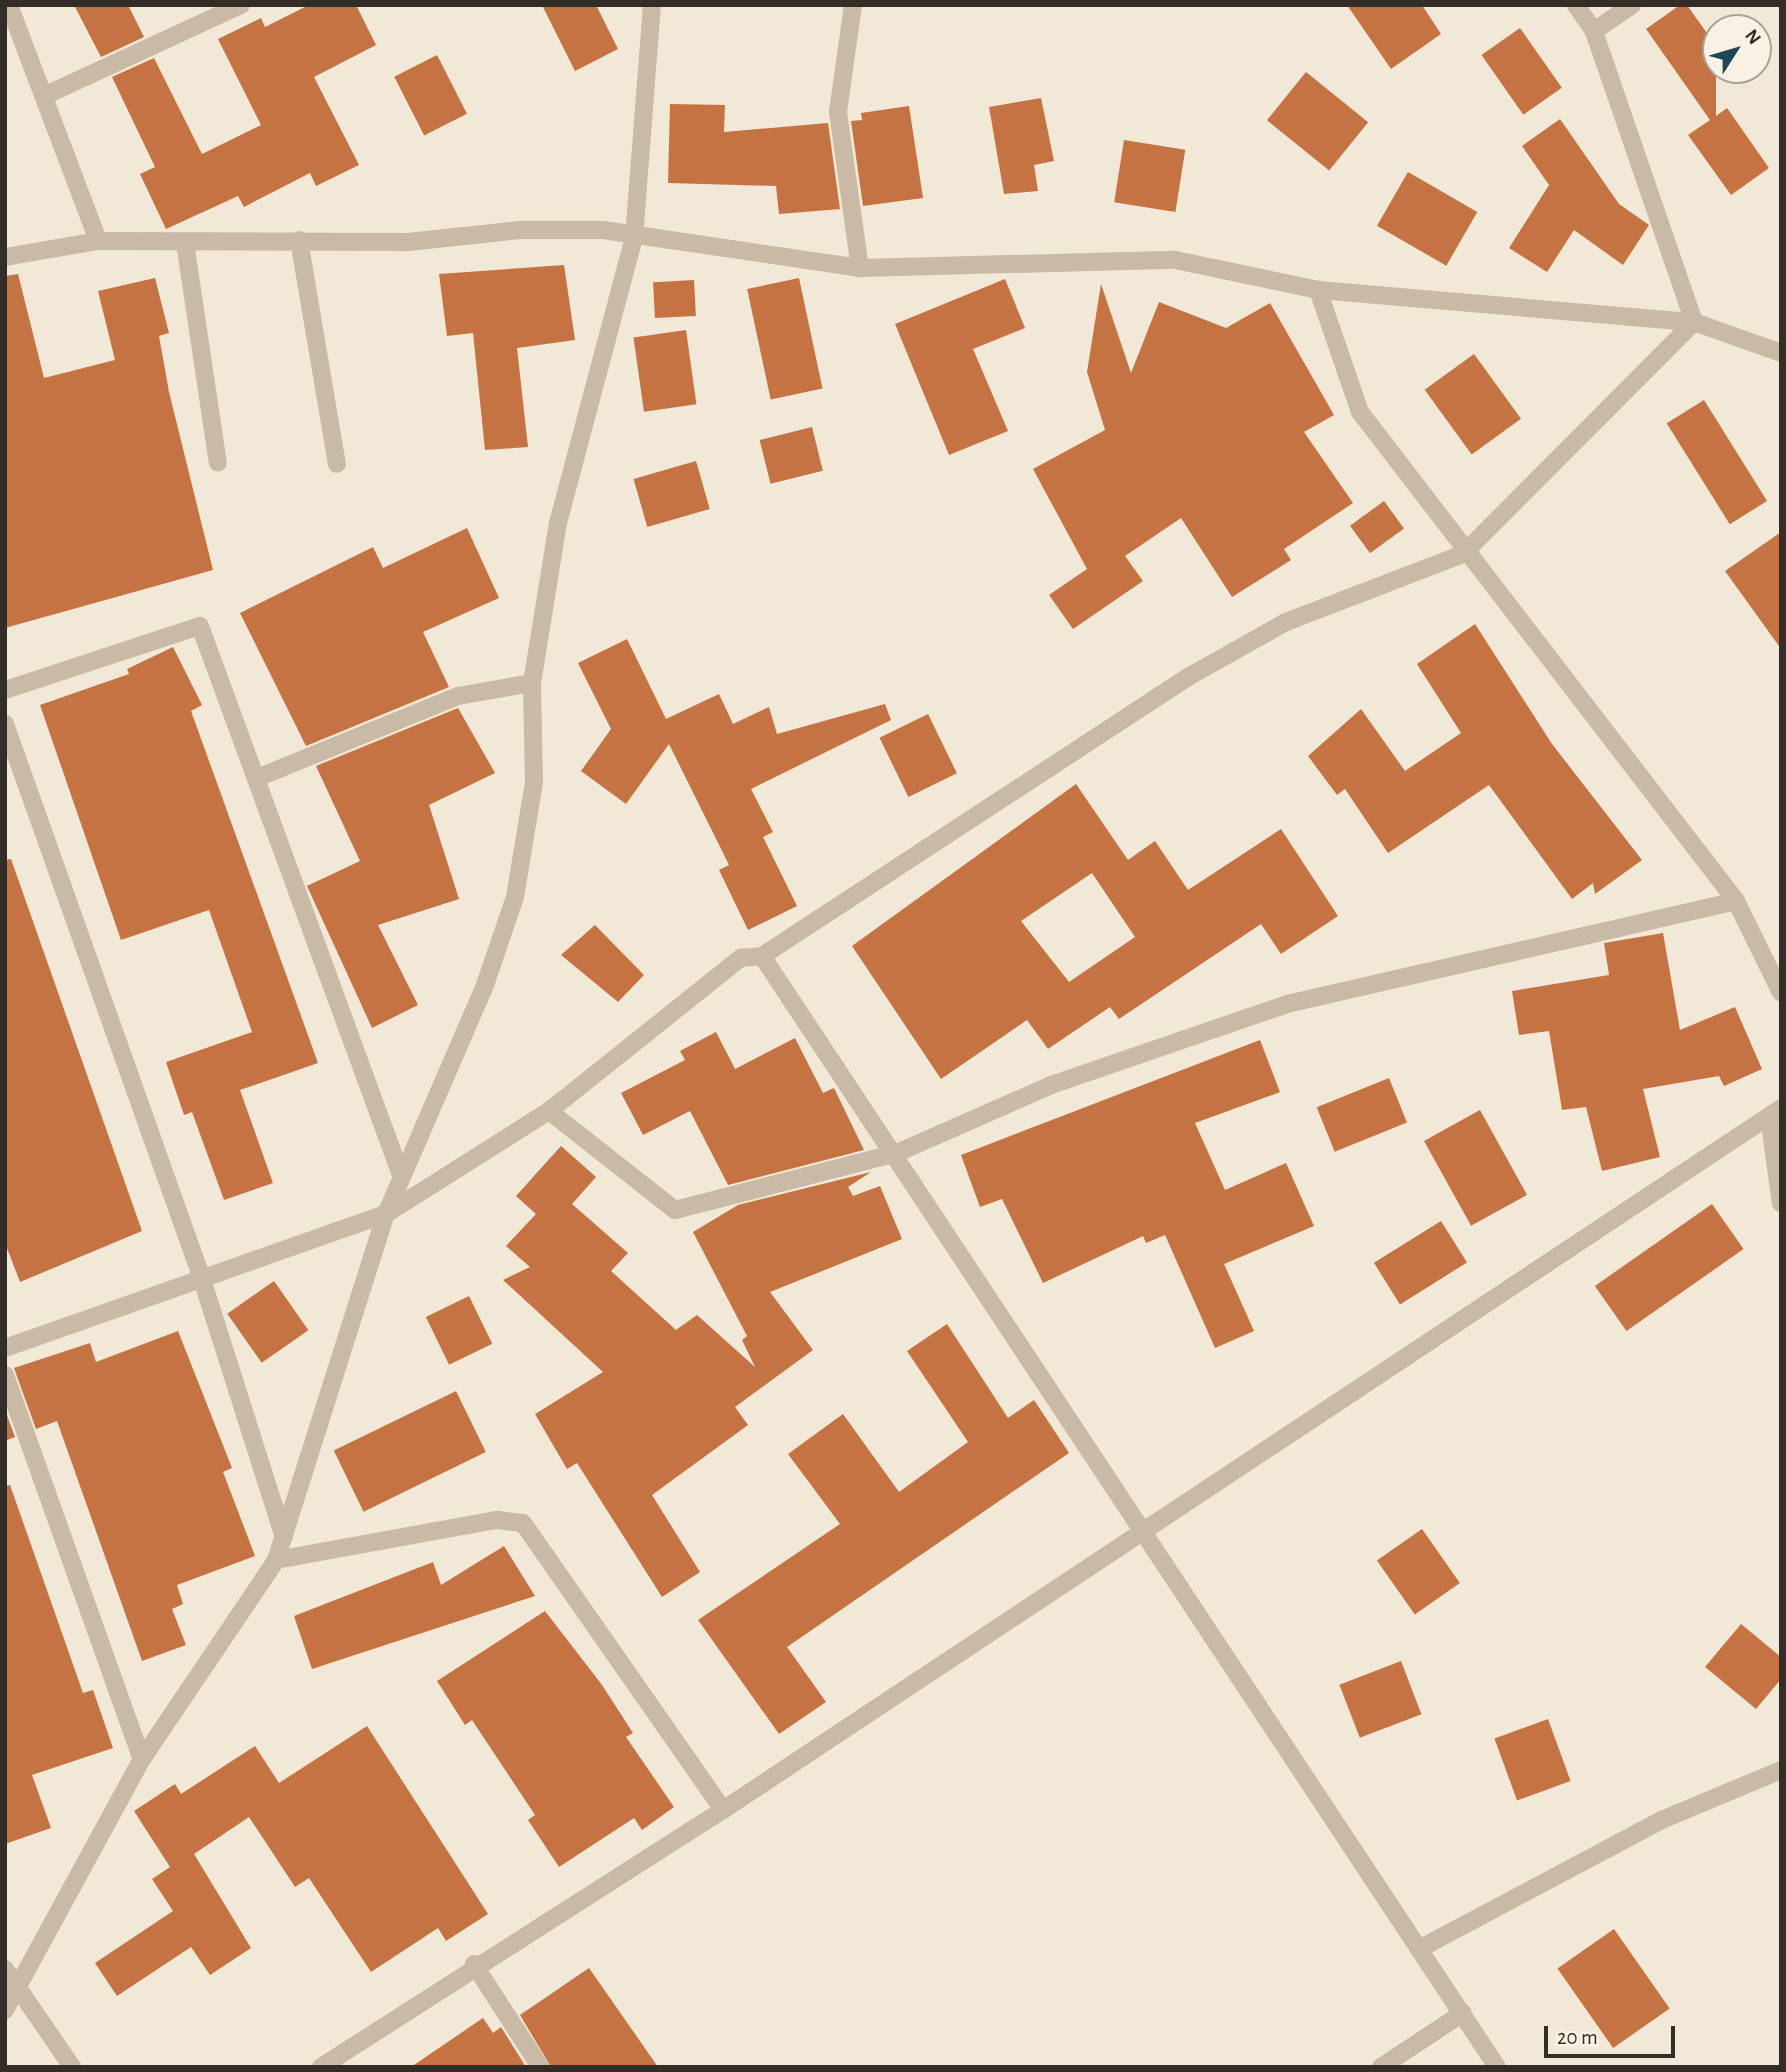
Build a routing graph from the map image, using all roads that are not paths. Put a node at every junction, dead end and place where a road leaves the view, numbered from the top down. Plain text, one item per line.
1 (9, 5) edge
2 (241, 5) edge
3 (652, 5) edge
4 (853, 5) edge
5 (1576, 5) edge
6 (1632, 5) edge
7 (1594, 31) junction
8 (46, 95) junction
9 (634, 238) junction
10 (98, 240) junction
11 (299, 240) junction
12 (185, 243) junction
13 (5, 257) edge
14 (860, 268) junction
15 (1318, 290) junction
16 (1694, 322) junction
17 (1781, 353) edge
18 (218, 463) dead end
19 (337, 464) dead end
20 (1463, 554) junction
21 (532, 683) junction
22 (5, 690) edge
23 (5, 724) edge
24 (257, 778) junction
25 (1736, 901) junction
26 (762, 956) junction
27 (1781, 993) edge
28 (549, 1111) junction
29 (1775, 1112) edge
30 (897, 1153) junction
31 (401, 1175) junction
32 (1781, 1203) edge
33 (386, 1214) junction
34 (201, 1276) junction
35 (5, 1348) edge
36 (5, 1375) edge
37 (1147, 1530) junction
38 (284, 1536) junction
39 (276, 1560) junction
40 (142, 1759) junction
41 (1781, 1770) edge
42 (723, 1810) junction
43 (1419, 1949) junction
44 (474, 1964) junction
45 (5, 1969) edge
46 (17, 1991) junction
47 (5, 2010) edge
48 (1463, 2014) junction
49 (72, 2067) edge
50 (321, 2067) edge
51 (540, 2067) edge
52 (1381, 2067) edge
53 (1497, 2067) edge

1 - 8 street
2 - 8 street
3 - 9 street
4 - 14 street
5 - 7 street
6 - 7 street
7 - 16 street
8 - 10 street
9 - 11 street
9 - 14 street
9 - 21 street
10 - 12 street
10 - 13 street
11 - 12 street
11 - 19 street
12 - 18 street
14 - 15 street
15 - 16 street
15 - 20 street
16 - 17 street
16 - 20 street
20 - 25 street
20 - 26 street
21 - 24 street
21 - 31 street
22 - 24 street
23 - 34 street
24 - 31 street
25 - 27 street
25 - 30 street
26 - 28 street
26 - 30 street
28 - 30 street
28 - 33 street
29 - 32 street
29 - 37 street
30 - 37 street
31 - 33 street
33 - 34 street
33 - 38 street
34 - 35 street
34 - 38 street
36 - 40 street
37 - 42 street
37 - 43 street
38 - 39 street
39 - 40 street
39 - 42 street
40 - 46 street
41 - 43 street
42 - 44 street
43 - 48 street
44 - 50 street
44 - 51 street
45 - 46 street
46 - 47 street
46 - 49 street
48 - 52 street
48 - 53 street

